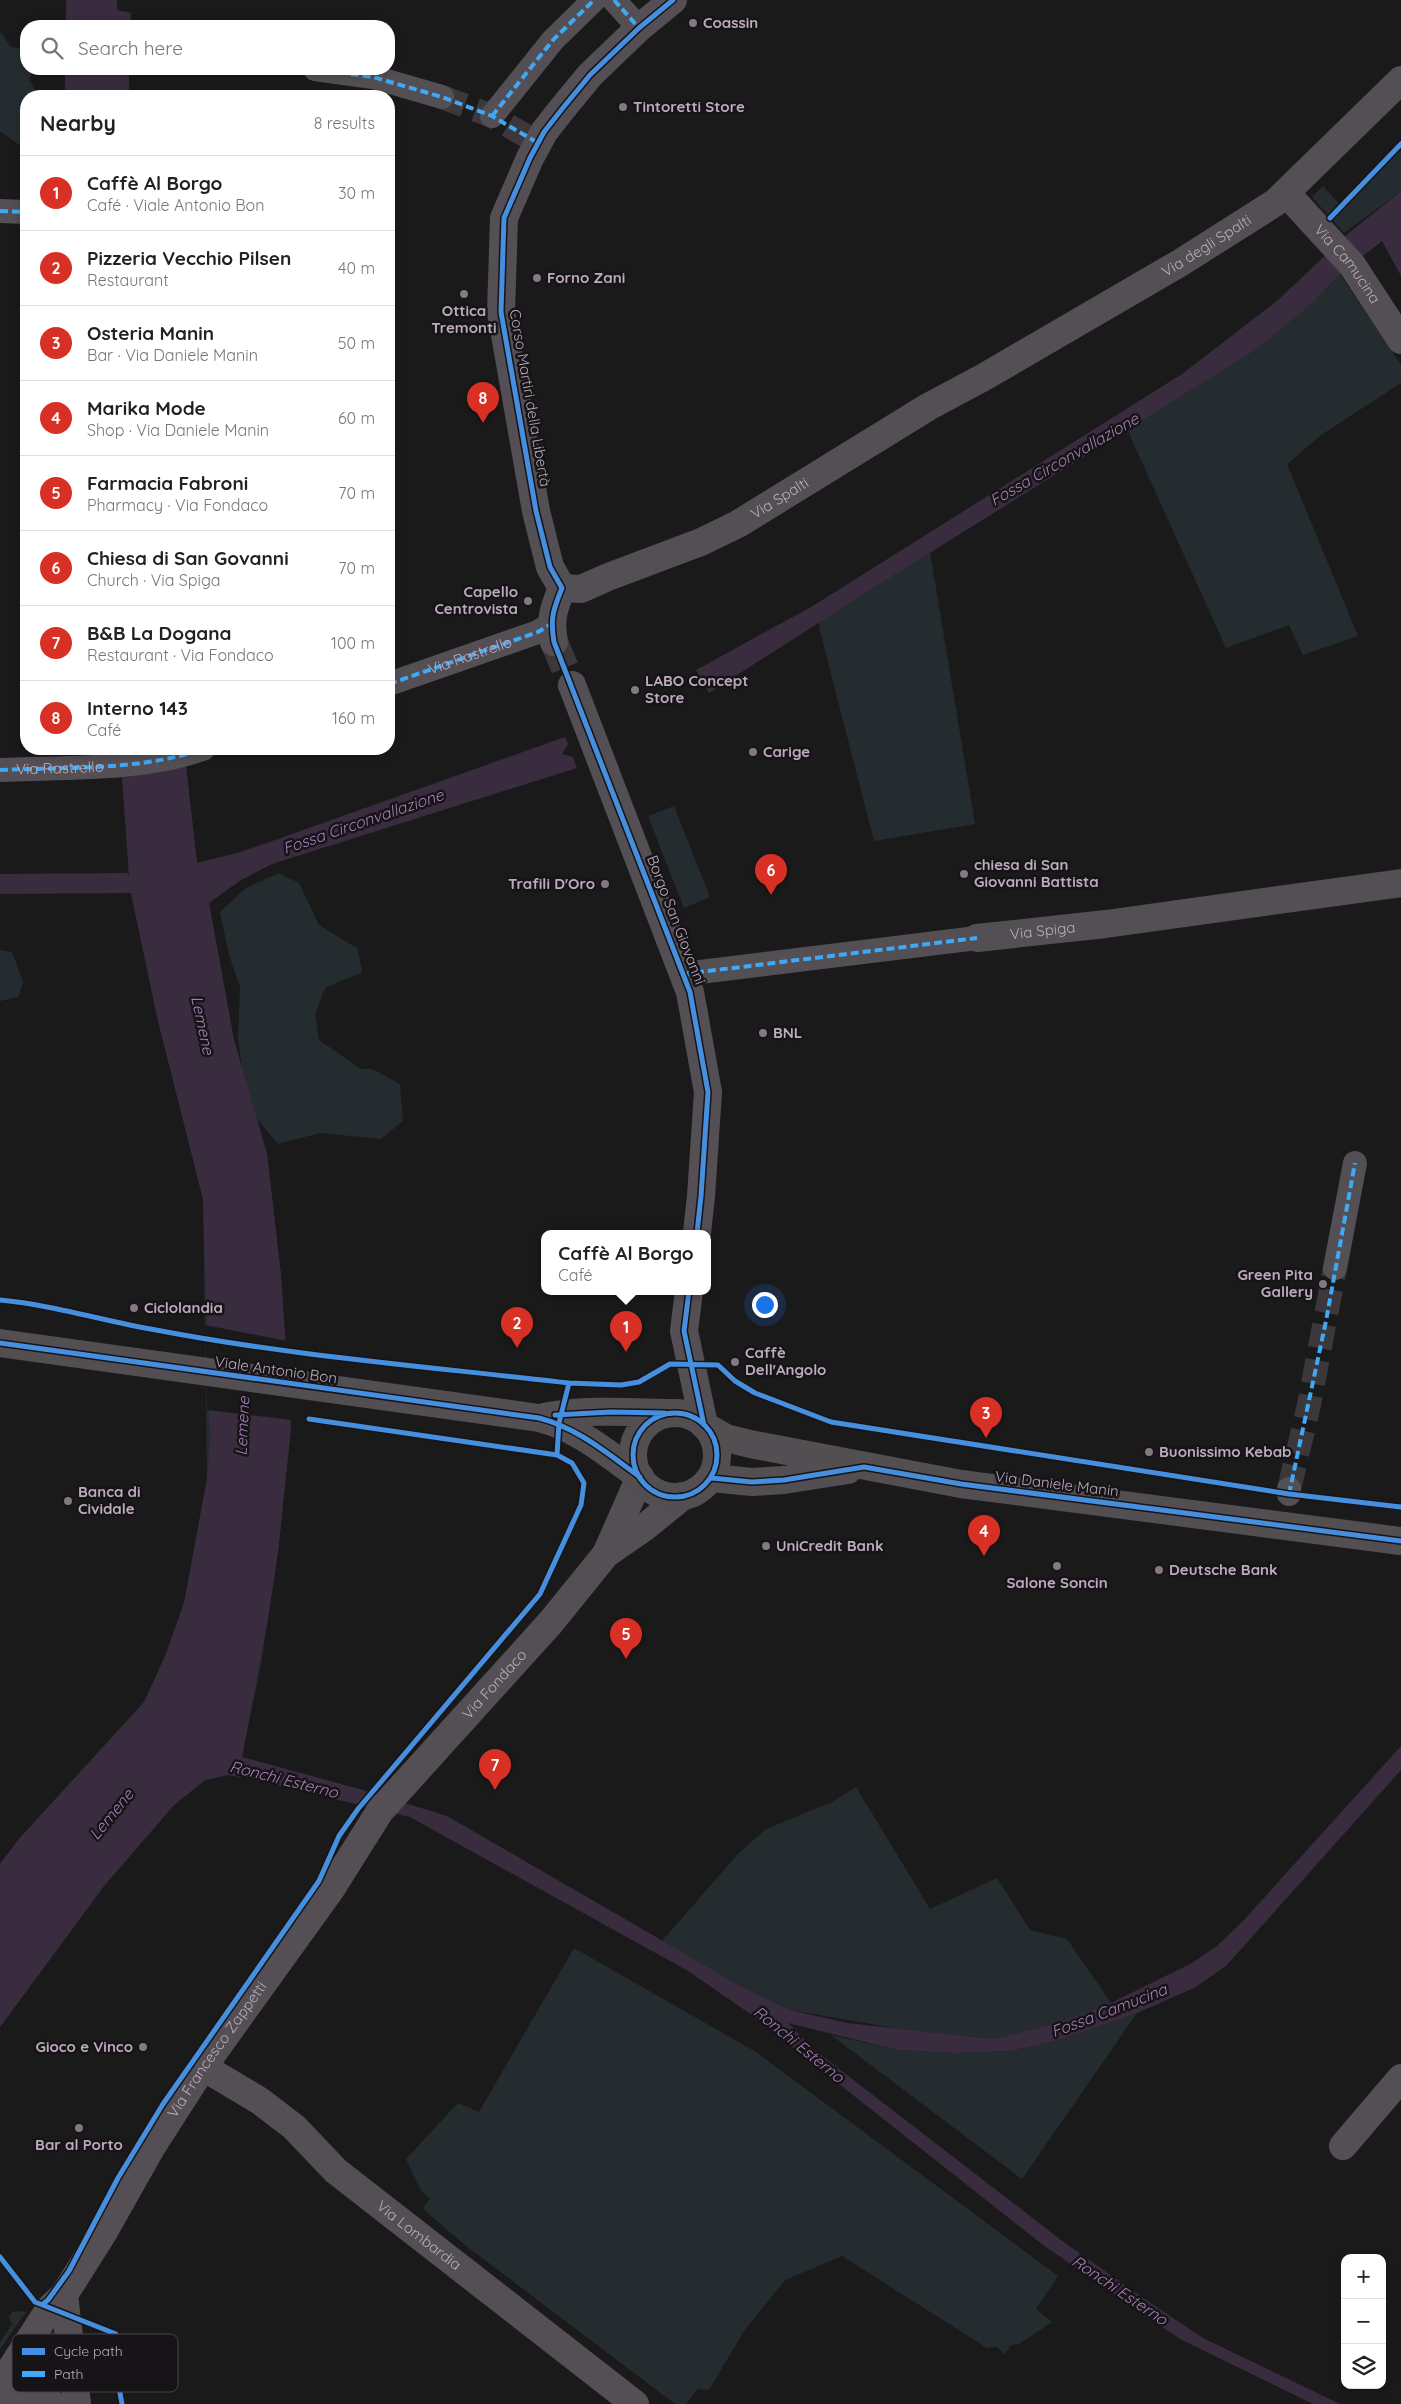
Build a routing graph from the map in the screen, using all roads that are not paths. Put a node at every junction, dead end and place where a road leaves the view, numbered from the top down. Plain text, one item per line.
1 (594, 0) edge
2 (614, 0) edge
3 (673, 0) edge
4 (639, 28) junction
5 (358, 75) edge
6 (1401, 80) edge
7 (442, 97) tunnel mouth
8 (492, 116) dead end
9 (1286, 193) junction
10 (0, 211) edge
11 (20, 212) edge
12 (1401, 340) edge
13 (984, 377) joint
14 (562, 588) junction
15 (552, 633) joint
16 (395, 682) edge
17 (572, 685) tunnel mouth
18 (177, 755) edge
19 (0, 770) edge
20 (1401, 883) edge
21 (977, 938) joint
22 (684, 974) junction
23 (1355, 1163) dead end
24 (697, 1230) edge
25 (1335, 1268) tunnel mouth
26 (689, 1295) edge
27 (3, 1345) edge
28 (670, 1413) junction
29 (539, 1418) junction
30 (705, 1426) junction
31 (864, 1467) junction
32 (640, 1477) junction
33 (711, 1478) junction
34 (683, 1496) junction
35 (1401, 1541) edge
36 (606, 1554) junction
37 (387, 1803) joint
38 (203, 2067) junction
39 (1401, 2078) edge
40 (1343, 2146) dead end
41 (64, 2295) junction
42 (33, 2334) edge
43 (69, 2334) edge
44 (12, 2367) edge
45 (0, 2386) edge
46 (0, 2404) edge
47 (52, 2404) edge
48 (636, 2404) edge

1 - 8 street
2 - 4 street
3 - 4 street, Corso Martiri della Libertà
4 - 14 street, Corso Martiri della Libertà
5 - 7 street
6 - 9 street, Via degli Spalti
9 - 12 street, Via Camucina
9 - 13 street, Via degli Spalti
10 - 11 street
13 - 14 street, Via Spalti
14 - 15 street
15 - 16 street, Via Rastrello
17 - 22 street, Borgo San Giovanni
18 - 19 street, Via Rastrello
20 - 21 street, Via Spiga
21 - 22 street, Via Spiga
22 - 24 street, Borgo San Giovanni
23 - 25 street
26 - 30 street
27 - 29 main road, Viale Antonio Bon
28 - 29 main road, Viale Antonio Bon
28 - 30 main road
28 - 32 main road
29 - 32 main road, Viale Antonio Bon
30 - 31 main road, Via Daniele Manin
30 - 33 main road
31 - 33 main road, Via Daniele Manin
31 - 35 main road, Via Daniele Manin
32 - 34 main road
32 - 36 street, Via Fondaco
33 - 34 main road
34 - 36 street, Via Fondaco
36 - 37 street, Via Fondaco
37 - 38 street, Via Francesco Zappetti
38 - 41 street, Via Francesco Zappetti
38 - 48 street, Via Lombardia
39 - 40 street
41 - 42 street, Via Francesco Zappetti
41 - 43 street
44 - 45 street, Via Francesco Zappetti
46 - 47 street

